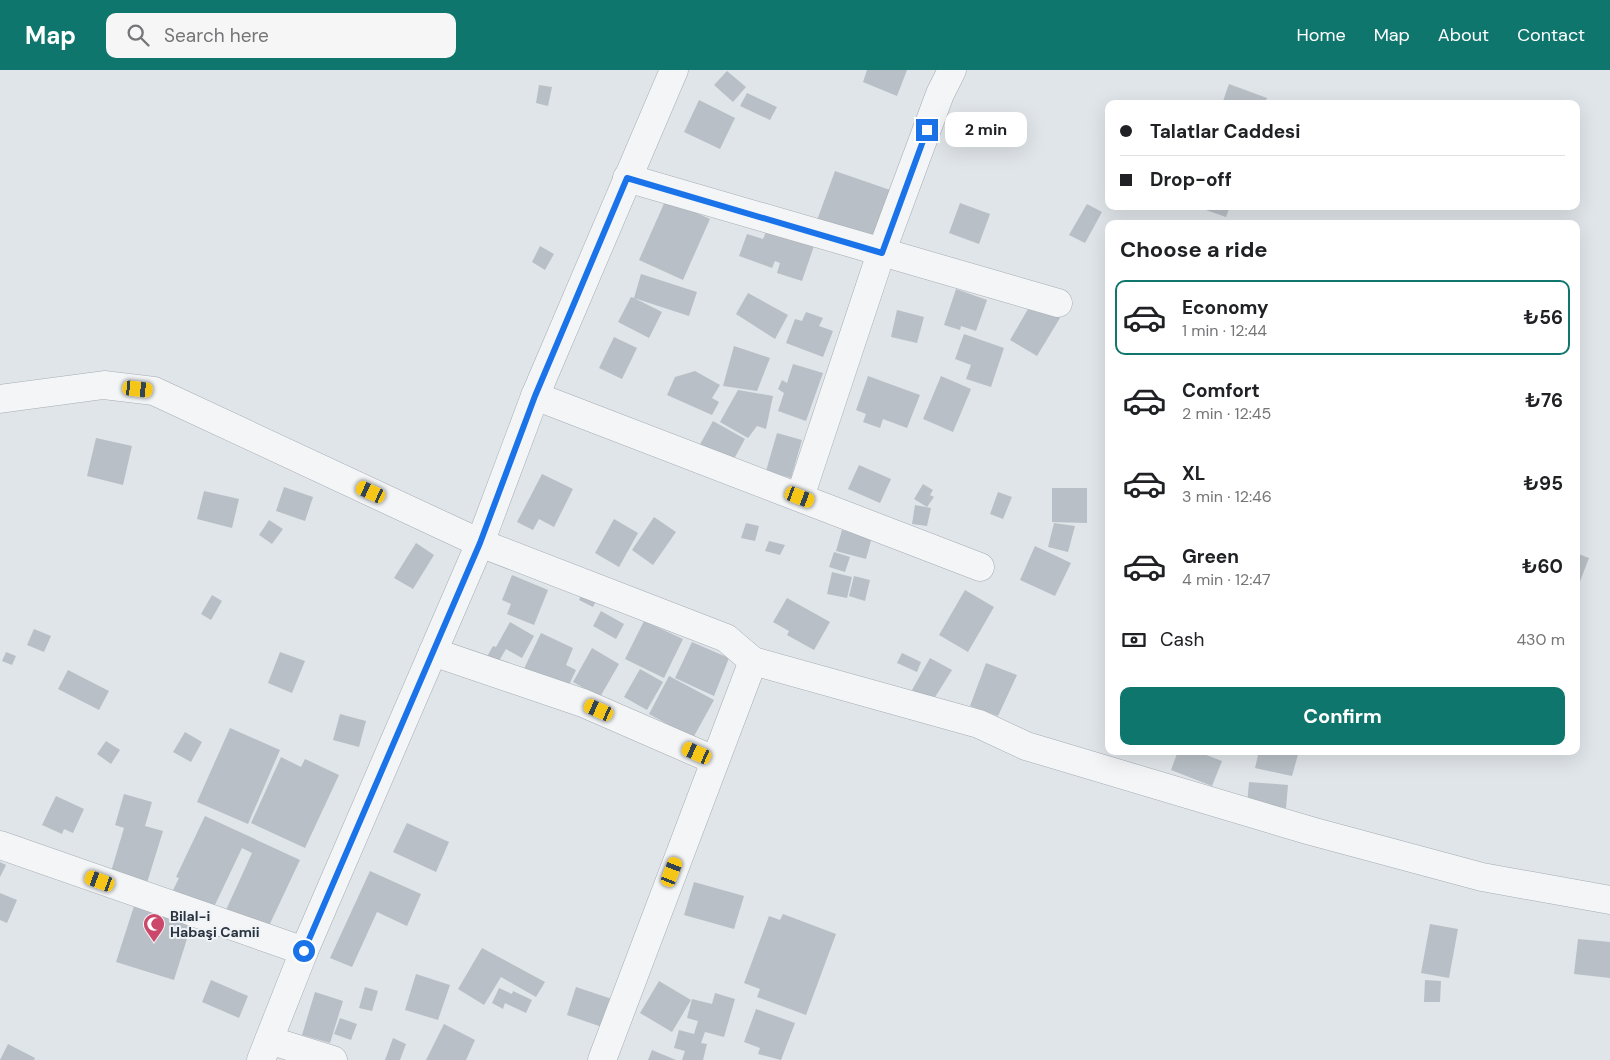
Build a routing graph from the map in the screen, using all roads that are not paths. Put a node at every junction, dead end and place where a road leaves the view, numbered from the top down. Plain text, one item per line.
1 (674, 70) edge
2 (952, 70) edge
3 (627, 178) junction
4 (882, 253) junction
5 (1058, 303) dead end
6 (535, 396) junction
7 (0, 399) edge
8 (800, 497) junction
9 (480, 543) junction
10 (980, 566) dead end
11 (433, 652) junction
12 (753, 661) junction
13 (714, 760) junction
14 (0, 845) edge
15 (1610, 900) edge
16 (304, 951) junction
17 (265, 1050) edge
18 (333, 1060) edge
19 (602, 1060) edge

1 - 3 street
2 - 4 street
3 - 4 street
3 - 6 street
4 - 5 street
4 - 8 street
6 - 8 street
6 - 9 street
7 - 9 street
8 - 10 street
9 - 11 street
9 - 12 street
11 - 13 street
11 - 16 street
12 - 13 street
12 - 15 street
13 - 19 street
14 - 16 street
16 - 17 street
17 - 18 street

